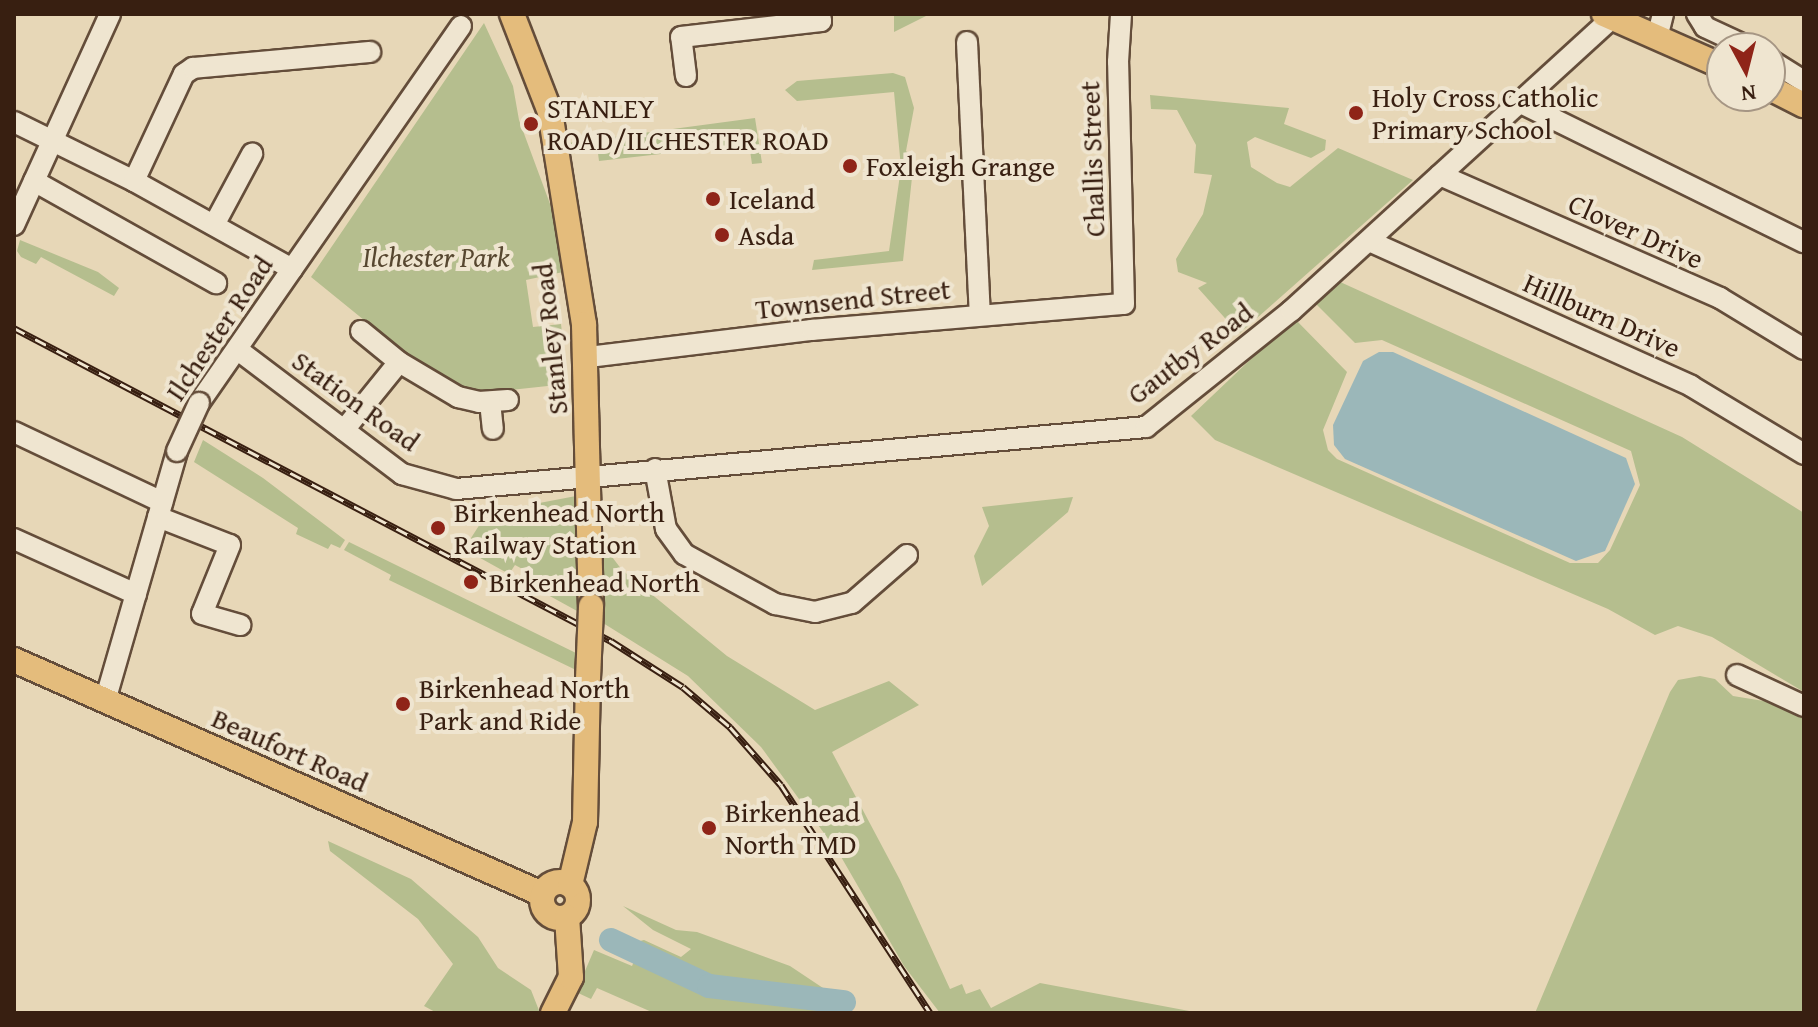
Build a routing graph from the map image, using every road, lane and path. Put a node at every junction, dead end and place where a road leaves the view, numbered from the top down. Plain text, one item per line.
1 (110, 14) edge
2 (494, 14) edge
3 (1121, 14) edge
4 (1663, 14) edge
5 (1609, 16) edge
6 (1697, 16) edge
7 (826, 18) edge
8 (514, 22) edge
9 (461, 26) dead end
10 (1716, 32) edge
11 (1657, 38) junction
12 (967, 42) dead end
13 (370, 52) dead end
14 (1706, 59) edge
15 (1786, 70) edge
16 (686, 76) dead end
17 (1804, 81) edge
18 (1786, 96) edge
19 (1523, 104) junction
20 (1804, 105) edge
21 (14, 122) edge
22 (53, 140) junction
23 (252, 154) dead end
24 (1440, 175) junction
25 (34, 181) junction
26 (134, 181) junction
27 (14, 225) edge
28 (214, 225) junction
29 (1369, 241) junction
30 (1804, 242) edge
31 (292, 269) junction
32 (212, 275) dead end
33 (1124, 304) joint
34 (980, 314) junction
35 (361, 331) dead end
36 (1804, 349) edge
37 (238, 350) junction
38 (588, 357) junction
39 (399, 362) junction
40 (493, 429) dead end
41 (344, 430) junction
42 (14, 432) edge
43 (1804, 454) edge
44 (655, 469) junction
45 (589, 476) junction
46 (160, 509) junction
47 (14, 539) edge
48 (907, 555) dead end
49 (136, 594) junction
50 (240, 625) dead end
51 (14, 660) edge
52 (1737, 675) dead end
53 (105, 701) junction
54 (1804, 706) edge
55 (570, 885) junction
56 (542, 894) junction
57 (567, 917) junction
58 (553, 1013) edge

1 - 22 street
2 - 8 main road, Stanley Road
3 - 33 street, Challis Street
4 - 11 street
5 - 11 main road
5 - 19 street, Gautby Road
6 - 10 street
7 - 16 street
8 - 38 main road, Stanley Road
9 - 31 street, Ilchester Road
11 - 14 main road
12 - 34 street
13 - 26 street
15 - 17 street
18 - 20 main road
19 - 24 street, Gautby Road
19 - 30 street
21 - 22 street
22 - 25 street
22 - 26 street
23 - 28 street
24 - 29 street, Gautby Road
24 - 36 street, Clover Drive
25 - 27 street
25 - 32 street
26 - 28 street
28 - 31 street
29 - 43 street, Hillburn Drive
29 - 44 street, Gautby Road
31 - 37 street, Ilchester Road
33 - 34 street, Townsend Street
34 - 38 street, Townsend Street
35 - 39 street
37 - 41 street, Station Road
37 - 46 street, Ilchester Road, bridge
38 - 45 main road, Stanley Road
39 - 40 street
39 - 41 street
41 - 45 street, Station Road
42 - 46 street
44 - 45 street, Gautby Road
44 - 48 street
45 - 55 main road, Stanley Road, bridge
46 - 49 street, Ilchester Road
46 - 50 street
47 - 49 street
49 - 53 street, Ilchester Road
51 - 53 main road, Beaufort Road
52 - 54 street
53 - 56 main road, Beaufort Road
55 - 56 main road
55 - 57 main road
56 - 57 main road
57 - 58 main road

